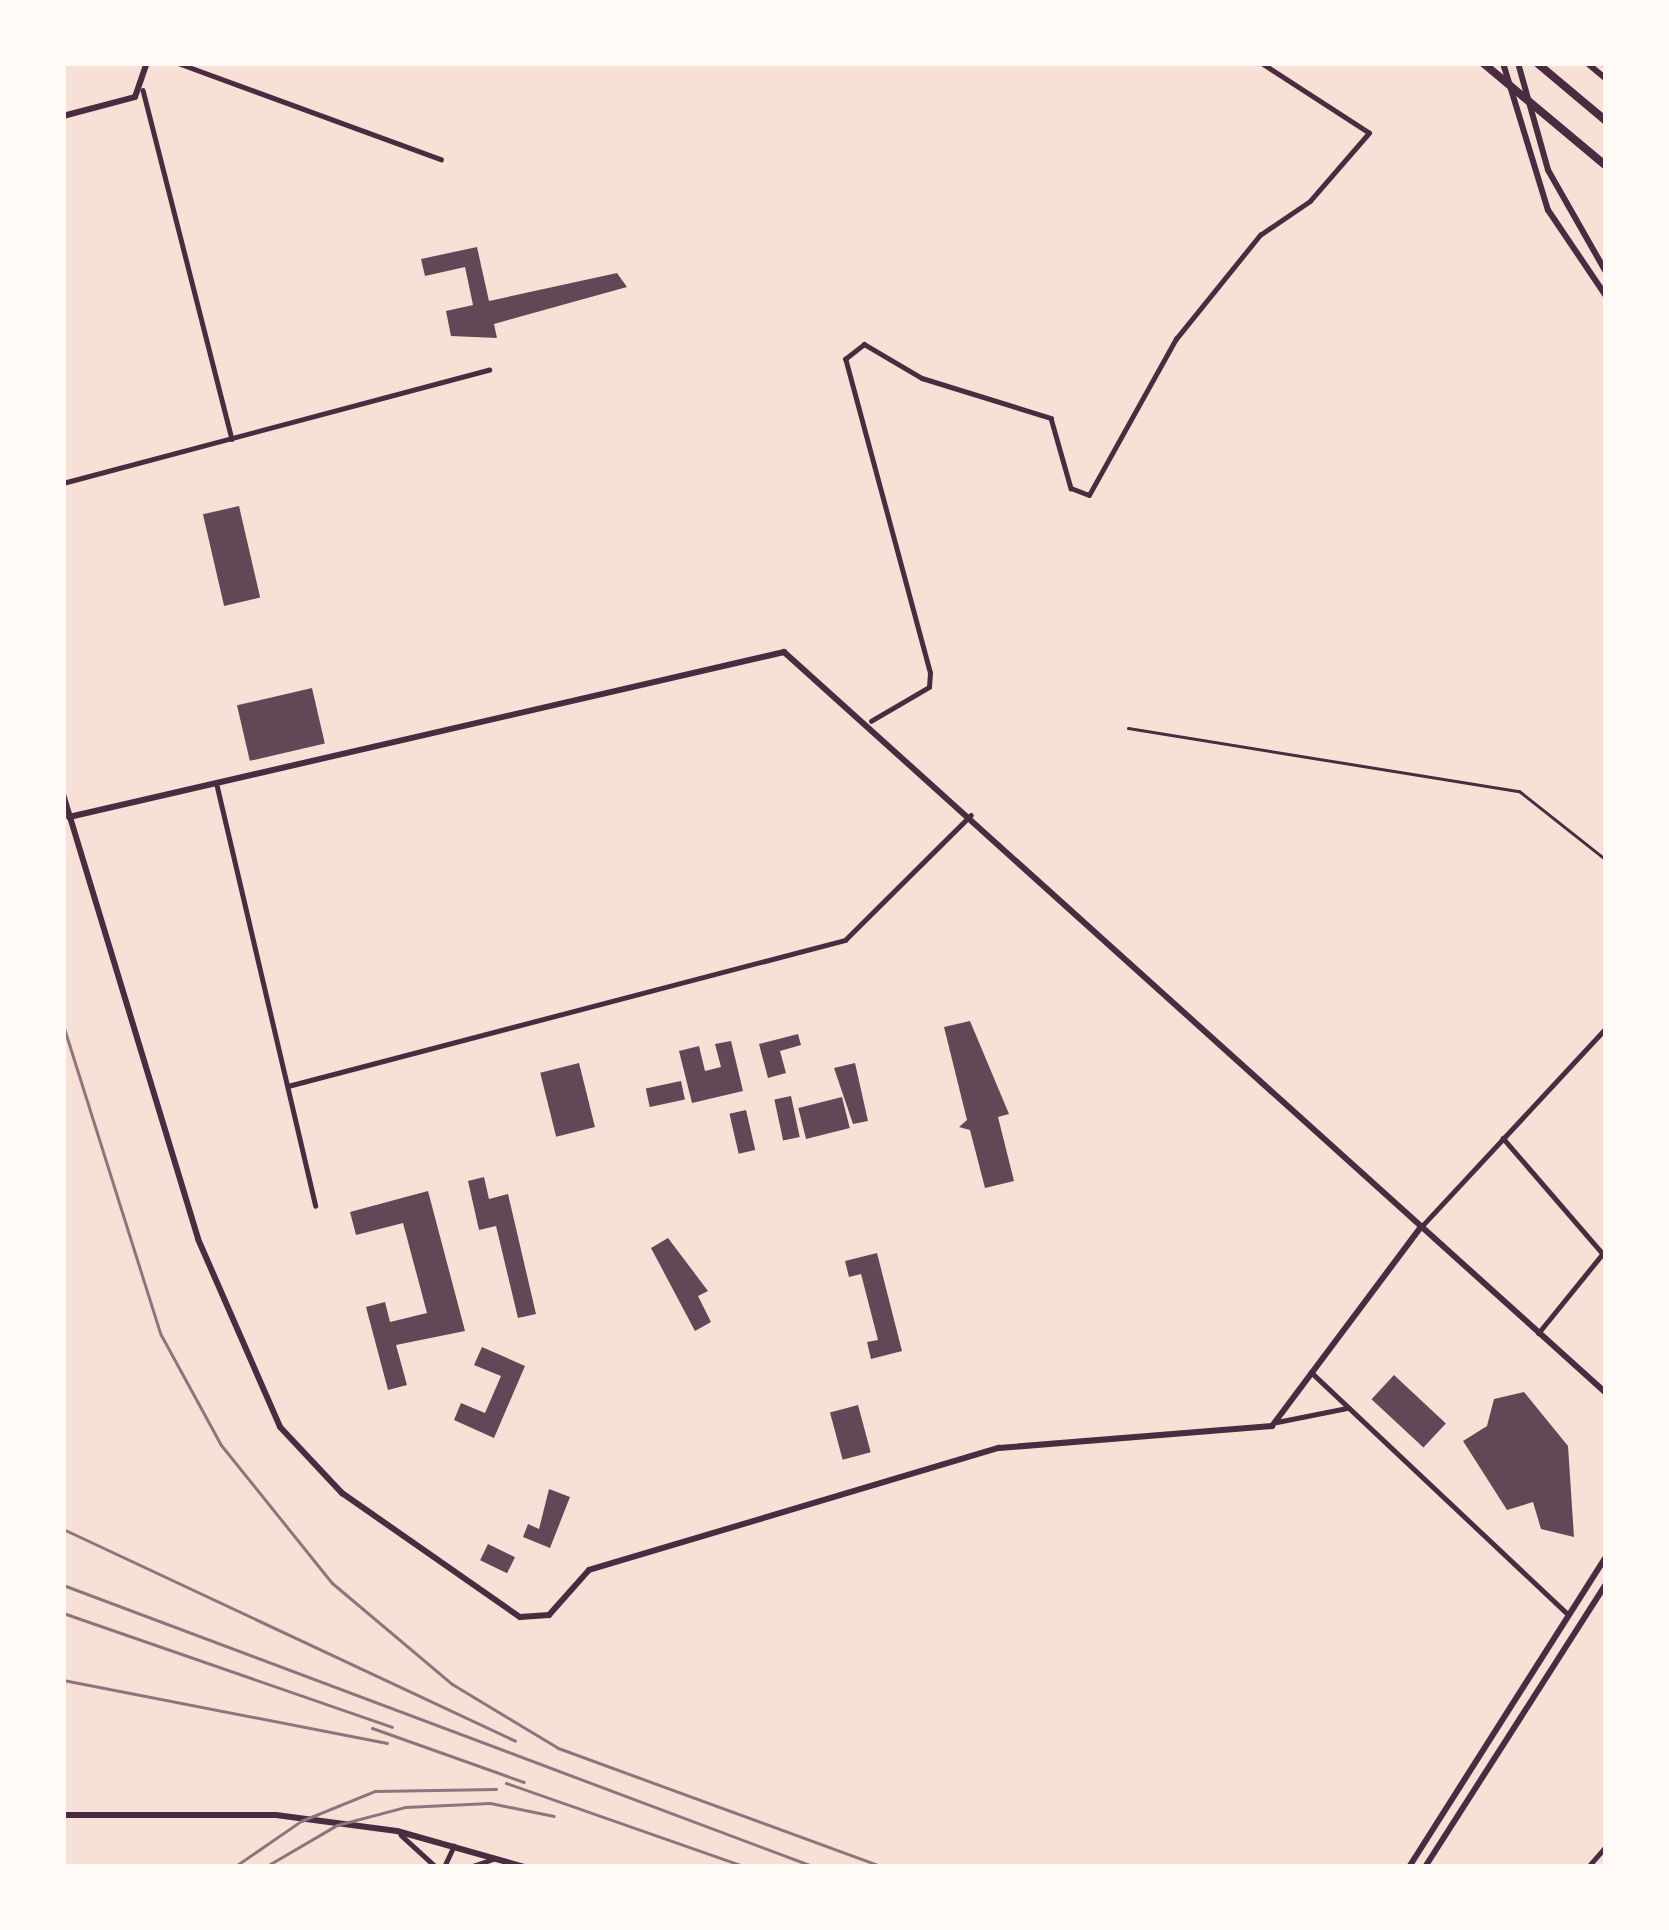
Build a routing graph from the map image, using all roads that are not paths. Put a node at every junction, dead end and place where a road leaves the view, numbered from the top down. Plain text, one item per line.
1 (147, 63) edge
2 (178, 63) edge
3 (1261, 63) edge
4 (1483, 63) edge
5 (1503, 63) edge
6 (1519, 63) edge
7 (1538, 63) edge
8 (1587, 63) edge
9 (1606, 79) edge
10 (143, 90) junction
11 (63, 116) edge
12 (1606, 121) edge
13 (441, 159) dead end
14 (1606, 166) edge
15 (1606, 272) edge
16 (1606, 296) edge
17 (489, 370) dead end
18 (232, 440) junction
19 (63, 483) edge
20 (871, 721) junction
21 (1129, 728) dead end
22 (217, 785) junction
23 (63, 794) edge
24 (971, 815) junction
25 (69, 817) junction
26 (1606, 860) edge
27 (1606, 1028) edge
28 (288, 1086) junction
29 (1503, 1138) junction
30 (316, 1206) dead end
31 (1420, 1227) junction
32 (1539, 1333) junction
33 (1311, 1372) junction
34 (1606, 1393) edge
35 (1347, 1408) junction
36 (1277, 1422) junction
37 (1606, 1556) edge
38 (1606, 1583) edge
39 (1568, 1614) junction
40 (63, 1815) edge
41 (397, 1831) junction
42 (454, 1846) junction
43 (1606, 1846) edge
44 (496, 1858) junction
45 (440, 1867) edge
46 (470, 1867) edge
47 (524, 1867) edge
48 (1409, 1867) edge
49 (1425, 1867) edge
50 (1588, 1867) edge

1 - 10 street
2 - 13 street
3 - 20 street
4 - 14 highway
5 - 16 street
6 - 15 street
7 - 12 highway
8 - 9 street
10 - 11 street
10 - 18 street
17 - 18 street
18 - 19 street
20 - 22 street
20 - 24 street
21 - 26 lane
22 - 25 street
22 - 28 street
23 - 25 street
24 - 28 street
24 - 31 street
25 - 36 street
27 - 29 street
28 - 30 street
29 - 31 street
29 - 32 street
31 - 32 street
31 - 33 street
32 - 34 street
33 - 35 street
33 - 36 street
35 - 36 street
35 - 39 street
37 - 39 street
38 - 49 street
39 - 48 street
40 - 41 street
41 - 42 street
41 - 45 street
42 - 44 street
42 - 45 street
43 - 50 street
44 - 46 street
44 - 47 street

